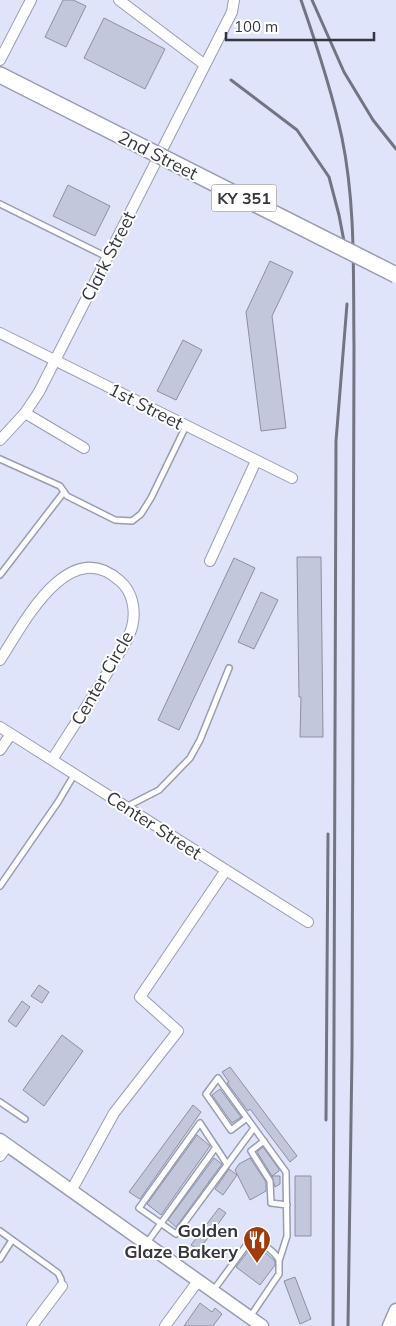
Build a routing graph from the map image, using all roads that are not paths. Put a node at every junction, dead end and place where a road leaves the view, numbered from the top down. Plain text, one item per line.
1 (31, 0) edge
2 (119, 0) edge
3 (234, 0) edge
4 (0, 60) edge
5 (205, 65) junction
6 (0, 75) edge
7 (0, 204) edge
8 (108, 257) junction
9 (396, 275) edge
10 (0, 333) edge
11 (56, 360) junction
12 (25, 413) junction
13 (186, 426) junction
14 (0, 440) edge
15 (84, 448) dead end
16 (0, 459) edge
17 (256, 461) junction
18 (292, 478) dead end
19 (64, 492) junction
20 (210, 561) dead end
21 (0, 575) edge
22 (0, 660) edge
23 (229, 668) dead end
24 (0, 726) edge
25 (11, 734) junction
26 (0, 750) edge
27 (52, 760) junction
28 (75, 774) junction
29 (126, 807) junction
30 (226, 870) junction
31 (0, 886) edge
32 (308, 922) dead end
33 (0, 1102) edge
34 (247, 1118) junction
35 (25, 1119) dead end
36 (254, 1128) junction
37 (264, 1141) junction
38 (3, 1147) edge
39 (216, 1147) junction
40 (227, 1164) junction
41 (71, 1191) junction
42 (286, 1204) junction
43 (160, 1223) junction
44 (0, 1231) edge
45 (12, 1240) junction
46 (146, 1244) junction
47 (0, 1258) edge
48 (279, 1261) junction
49 (198, 1281) junction
50 (62, 1286) joint
51 (213, 1292) junction
52 (254, 1323) edge
53 (32, 1326) edge
54 (165, 1326) edge

1 - 4 street
2 - 5 street
3 - 5 street, Clark Street
5 - 8 street, Clark Street
6 - 9 main road, 2nd Street / KY 351, bridge
7 - 8 lane
8 - 11 street, Clark Street
10 - 11 street, 1st Street
11 - 12 street, Clark Street
11 - 13 street, 1st Street
12 - 14 street, Clark Street
12 - 15 street
13 - 17 street, 1st Street
13 - 19 lane
16 - 19 lane
17 - 18 street, 1st Street
17 - 20 street
19 - 21 lane
22 - 27 street, Center Circle
23 - 29 lane
24 - 25 street, Center Street
25 - 26 street
25 - 27 street, Center Street
27 - 28 street, Center Street
28 - 29 street, Center Street
28 - 31 lane
29 - 30 street, Center Street
30 - 32 street, Center Street
30 - 41 street
33 - 35 lane
34 - 34 lane
34 - 36 lane
36 - 37 lane
36 - 40 lane
37 - 42 lane
37 - 42 lane
38 - 41 street
39 - 40 lane
39 - 43 lane
39 - 43 lane
40 - 43 lane
41 - 46 street
42 - 48 lane
43 - 46 lane
44 - 45 lane
45 - 47 lane
45 - 50 lane
46 - 49 street
48 - 51 lane
48 - 52 lane
49 - 51 street
49 - 54 street
50 - 53 street
51 - 52 street

